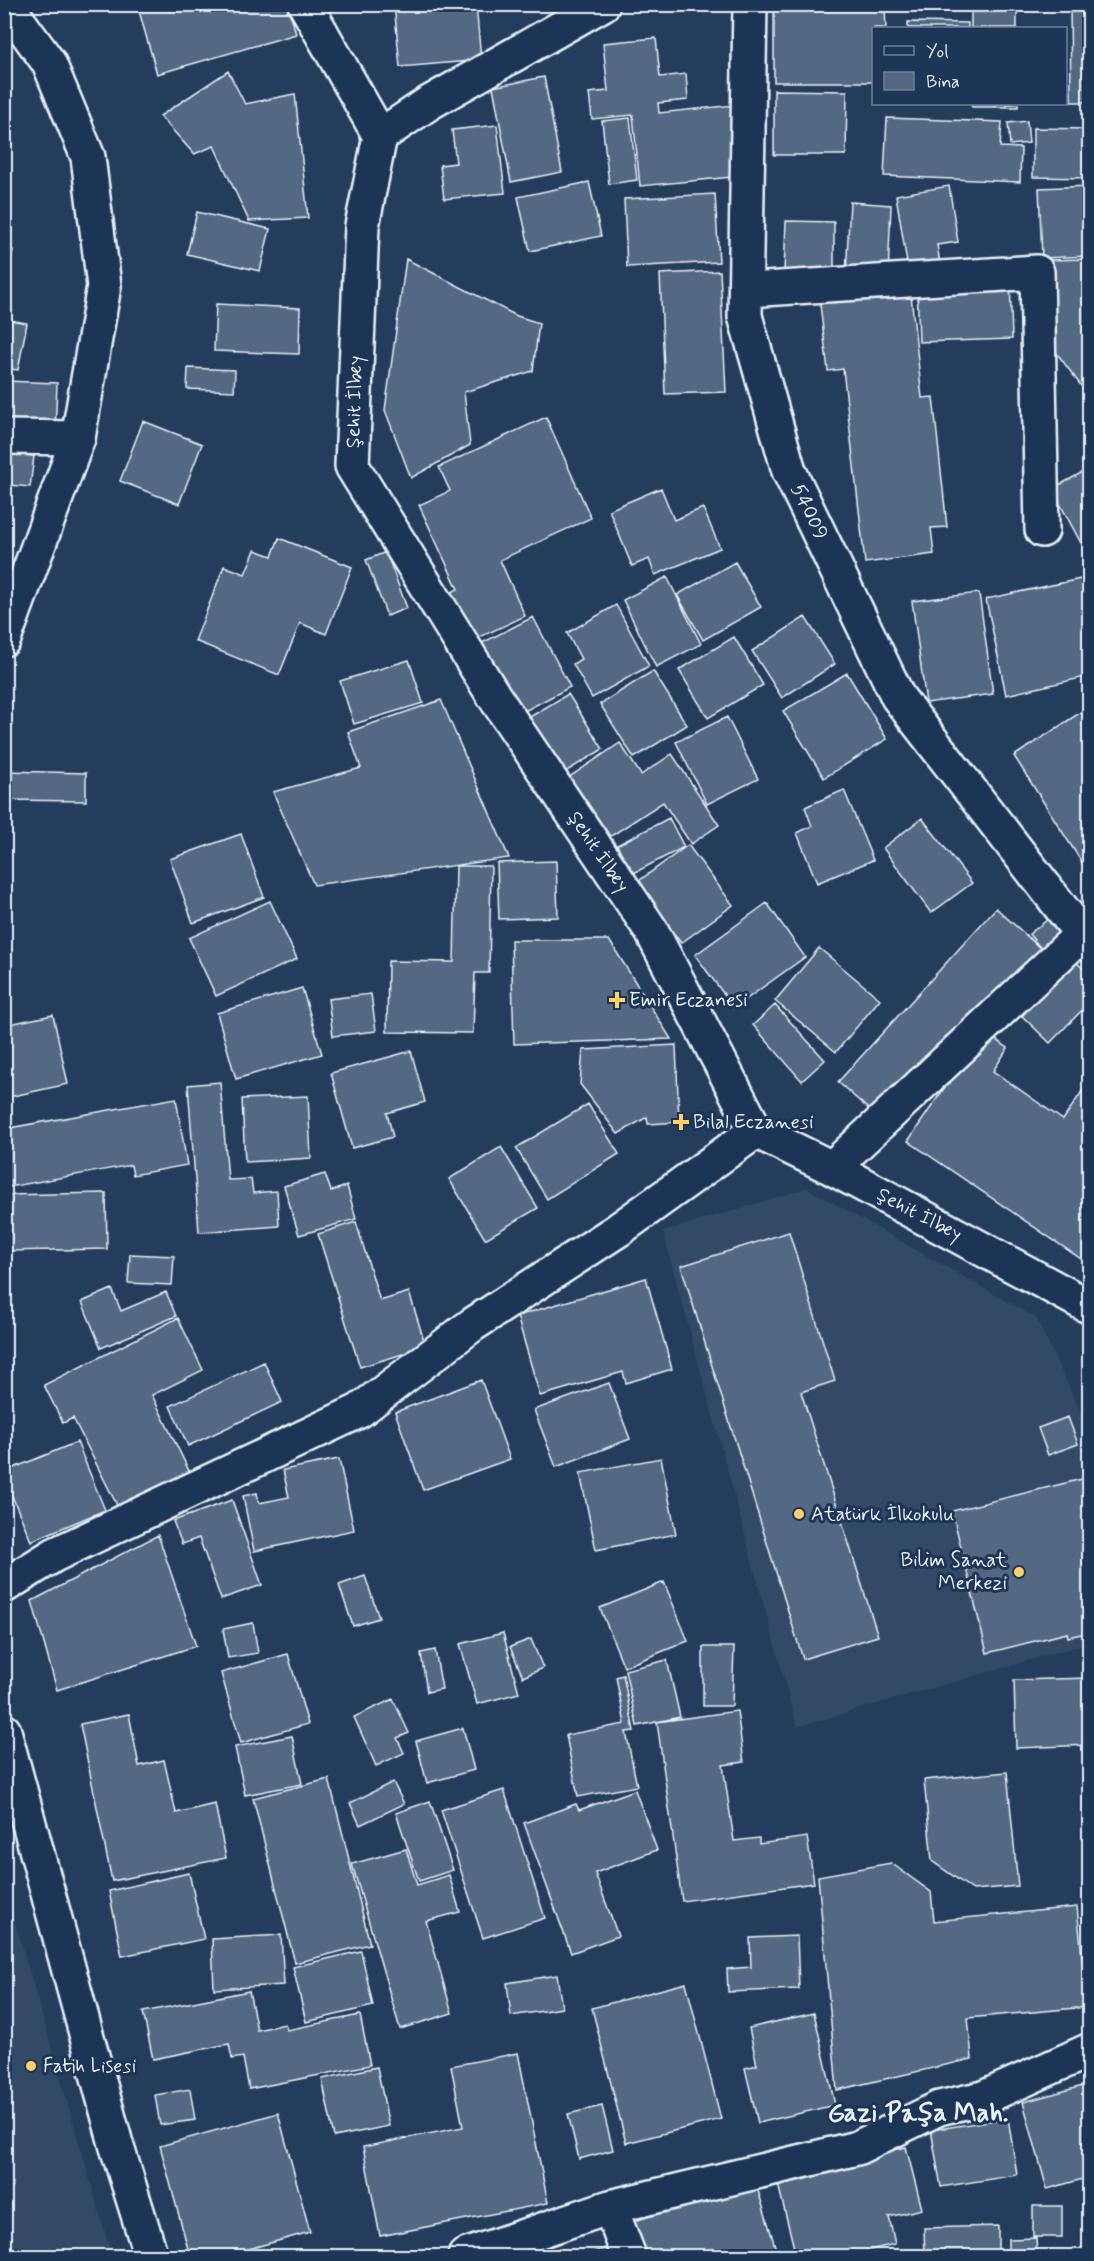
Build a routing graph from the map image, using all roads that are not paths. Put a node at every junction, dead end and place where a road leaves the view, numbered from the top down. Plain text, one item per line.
1 (6, 4) edge
2 (306, 4) edge
3 (603, 4) edge
4 (750, 4) edge
5 (380, 136) junction
6 (746, 290) junction
7 (4, 437) edge
8 (78, 438) junction
9 (1042, 530) dead end
10 (4, 639) edge
11 (1085, 940) edge
12 (756, 1131) junction
13 (832, 1168) junction
14 (1089, 1307) edge
15 (4, 1586) edge
16 (4, 1731) edge
17 (1089, 2050) edge
18 (116, 2144) junction
19 (610, 2207) junction
20 (130, 2256) edge
21 (152, 2256) edge
22 (465, 2256) edge
23 (629, 2256) edge

1 - 8 street
2 - 5 street
3 - 5 street
4 - 6 street, 54009
5 - 12 street, Şehit İlbey
6 - 9 street
6 - 11 street, 54009
7 - 8 street
8 - 10 street
11 - 13 street
12 - 13 street, Şehit İlbey
12 - 15 street
13 - 14 street, Şehit İlbey
16 - 18 street
17 - 19 street
18 - 20 street
18 - 21 street
19 - 22 street
19 - 23 street

